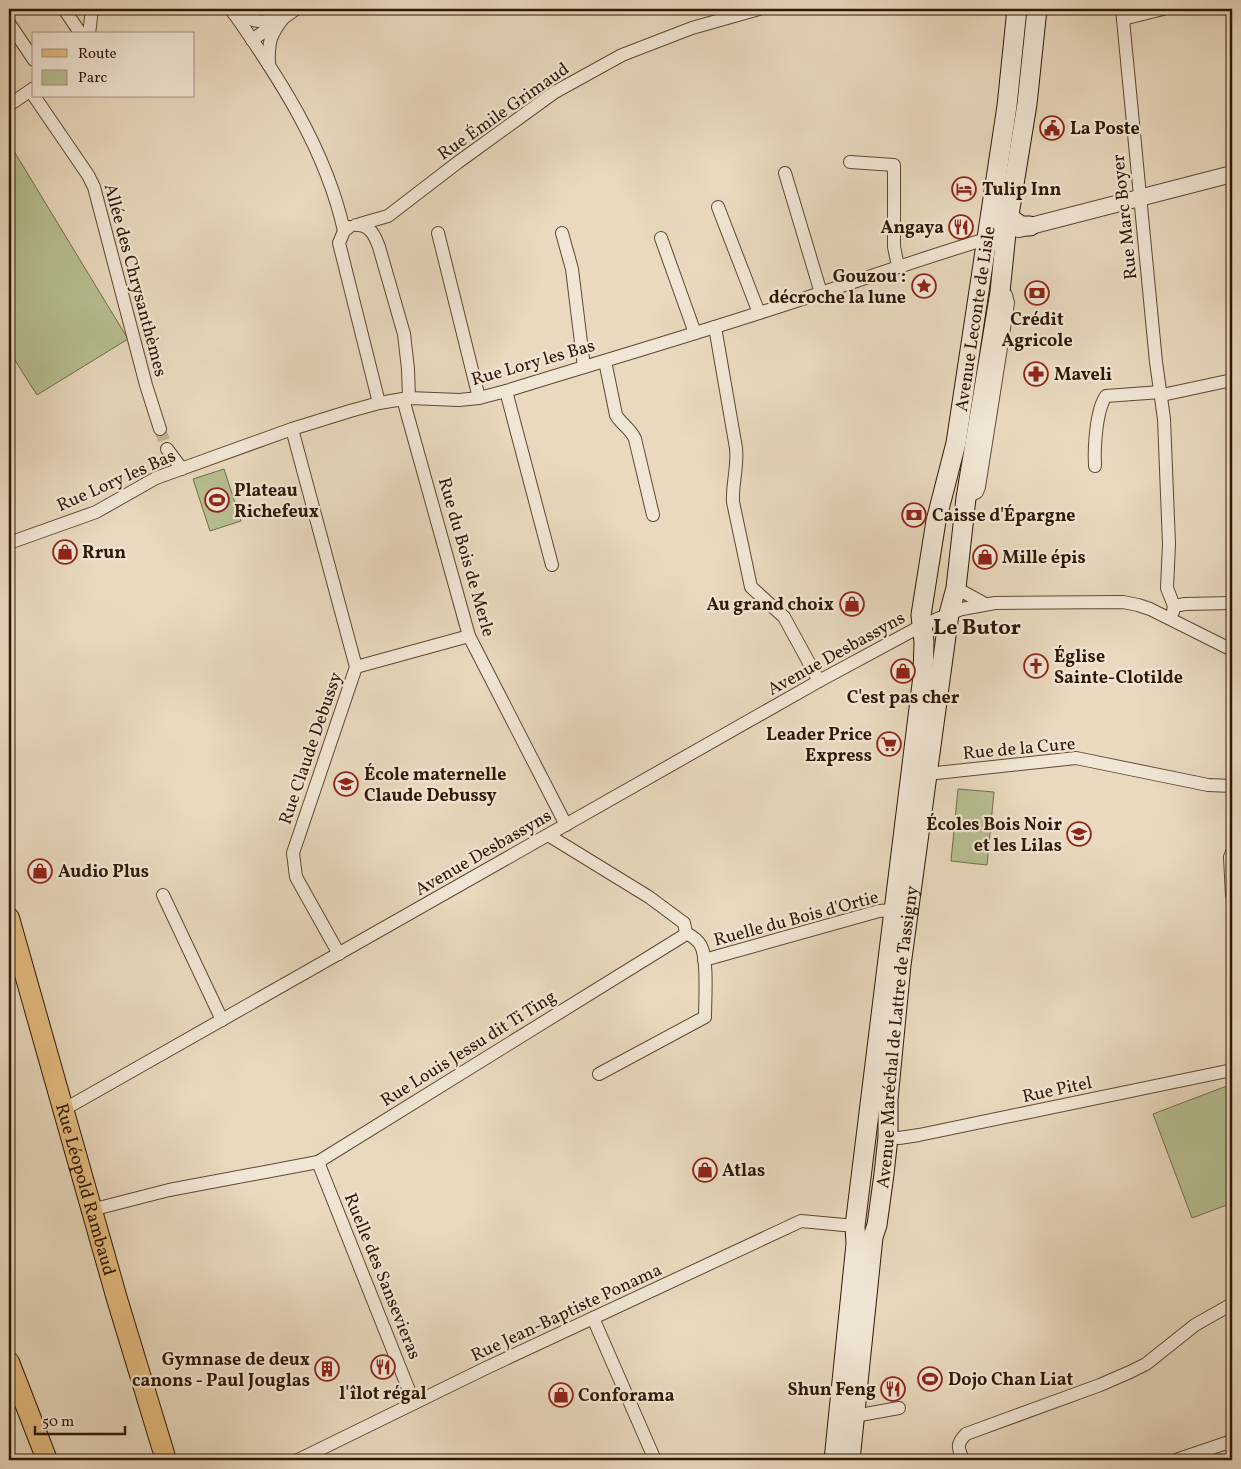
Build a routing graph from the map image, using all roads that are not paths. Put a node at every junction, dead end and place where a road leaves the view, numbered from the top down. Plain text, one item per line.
1 (64, 9) edge
2 (92, 9) edge
3 (296, 9) edge
4 (759, 9) edge
5 (1017, 9) edge
6 (1037, 9) edge
7 (1163, 9) edge
8 (233, 11) edge
9 (1122, 14) edge
10 (284, 17) junction
11 (9, 22) edge
12 (80, 32) edge
13 (90, 32) edge
14 (252, 40) junction
15 (32, 57) edge
16 (270, 67) junction
17 (32, 92) edge
18 (37, 98) edge
19 (9, 104) edge
20 (850, 162) dead end
21 (785, 173) dead end
22 (1232, 174) edge
23 (1140, 198) junction
24 (718, 207) dead end
25 (388, 216) junction
26 (1008, 226) junction
27 (1030, 226) joint
28 (352, 227) junction
29 (438, 233) dead end
30 (562, 233) dead end
31 (661, 238) dead end
32 (986, 239) junction
33 (379, 247) junction
34 (898, 266) junction
35 (821, 293) junction
36 (759, 313) junction
37 (715, 327) junction
38 (695, 334) junction
39 (605, 361) junction
40 (584, 367) junction
41 (1232, 380) edge
42 (506, 390) junction
43 (1161, 393) junction
44 (479, 398) junction
45 (406, 399) junction
46 (379, 403) junction
47 (160, 429) tunnel mouth
48 (292, 429) junction
49 (167, 449) tunnel mouth
50 (1095, 466) dead end
51 (182, 469) junction
52 (654, 515) dead end
53 (9, 543) edge
54 (552, 564) dead end
55 (956, 588) junction
56 (1232, 603) edge
57 (985, 604) junction
58 (1174, 606) junction
59 (949, 614) junction
60 (1170, 620) junction
61 (922, 626) junction
62 (469, 636) junction
63 (1232, 650) edge
64 (356, 667) junction
65 (819, 682) junction
66 (927, 774) junction
67 (1232, 786) edge
68 (566, 825) junction
69 (548, 835) junction
70 (1232, 852) edge
71 (163, 895) dead end
72 (1232, 895) edge
73 (893, 910) junction
74 (9, 918) edge
75 (686, 933) junction
76 (339, 954) junction
77 (704, 960) junction
78 (222, 1020) junction
79 (1232, 1070) edge
80 (599, 1074) dead end
81 (63, 1110) junction
82 (888, 1137) junction
83 (318, 1162) junction
84 (92, 1210) junction
85 (855, 1226) junction
86 (1232, 1304) edge
87 (593, 1318) junction
88 (9, 1362) edge
89 (414, 1403) junction
90 (899, 1408) dead end
91 (854, 1416) junction
92 (1232, 1442) edge
93 (47, 1460) edge
94 (166, 1460) edge
95 (298, 1460) edge
96 (655, 1460) edge
97 (834, 1460) edge
98 (850, 1460) edge
99 (963, 1460) edge
100 (1176, 1460) edge

1 - 12 street
2 - 13 street
3 - 10 street
4 - 25 street, Rue Émile Grimaud
5 - 32 main road, Avenue Leconte de Lisle
6 - 26 main road, Avenue Leconte de Lisle
7 - 9 street
8 - 10 street
8 - 14 street
9 - 23 street, Rue Marc Boyer
10 - 14 street
10 - 16 street
11 - 15 street
14 - 16 street
16 - 28 street
17 - 19 street, Allée des Chrysanthèmes
18 - 47 street, Allée des Chrysanthèmes
20 - 34 street
21 - 35 street
22 - 23 street
23 - 27 street
23 - 43 street, Rue Marc Boyer
24 - 36 street
25 - 28 street, Rue Émile Grimaud
25 - 33 street
26 - 27 main road
26 - 32 street
26 - 55 main road, Avenue Leconte de Lisle
28 - 33 street
28 - 46 street
29 - 44 street
30 - 40 street
31 - 38 street
32 - 34 street, Rue Lory les Bas
32 - 61 main road, Avenue Leconte de Lisle
33 - 45 street
34 - 35 street, Rue Lory les Bas
35 - 36 street, Rue Lory les Bas
36 - 37 street, Rue Lory les Bas
37 - 38 street, Rue Lory les Bas
37 - 65 street
38 - 39 street, Rue Lory les Bas
39 - 40 street, Rue Lory les Bas
39 - 52 street
40 - 42 street, Rue Lory les Bas
41 - 43 street
42 - 44 street, Rue Lory les Bas
42 - 54 street
43 - 50 street
43 - 58 street, Rue Marc Boyer
44 - 45 street, Rue Lory les Bas
45 - 46 street, Rue Lory les Bas
45 - 62 street, Rue du Bois de Merle
46 - 48 street, Rue Lory les Bas
48 - 51 street, Rue Lory les Bas
48 - 64 street, Rue Claude Debussy
49 - 51 street
51 - 53 street, Rue Lory les Bas
55 - 57 street
55 - 59 main road, Avenue Leconte de Lisle
56 - 58 street
57 - 59 street, Avenue Desbassyns
57 - 60 street, Avenue Desbassyns
58 - 60 street
59 - 61 street, Avenue Desbassyns
59 - 66 main road, Avenue Maréchal de Lattre de Tassigny
60 - 63 street, Avenue Desbassyns
61 - 65 street, Avenue Desbassyns
61 - 73 main road, Avenue Maréchal de Lattre de Tassigny
62 - 64 street
62 - 68 street, Rue du Bois de Merle
64 - 76 street, Rue Claude Debussy
65 - 68 street, Avenue Desbassyns
66 - 67 street, Rue de la Cure
66 - 82 main road, Avenue Maréchal de Lattre de Tassigny
68 - 69 street, Avenue Desbassyns
69 - 75 street
69 - 76 street, Avenue Desbassyns
70 - 72 street
71 - 78 street
73 - 77 street, Ruelle du Bois d'Ortie
73 - 85 main road, Avenue Maréchal de Lattre de Tassigny
74 - 81 main road, Rue Léopold Rambaud
75 - 77 street
75 - 83 street, Rue Louis Jessu dit Ti Ting
76 - 78 street, Avenue Desbassyns
77 - 80 street, Ruelle du Bois d'Ortie
78 - 81 street, Avenue Desbassyns
79 - 82 street, Rue Pitel
81 - 84 main road, Rue Léopold Rambaud
82 - 91 main road, Avenue Maréchal de Lattre de Tassigny
83 - 84 street, Rue Louis Jessu dit Ti Ting
83 - 89 street, Ruelle des Sansevieras
84 - 94 main road, Rue Léopold Rambaud
85 - 87 street, Rue Jean-Baptiste Ponama
85 - 97 main road, Avenue Maréchal de Lattre de Tassigny
86 - 99 street
87 - 89 street, Rue Jean-Baptiste Ponama
87 - 96 street
88 - 93 main road
89 - 95 street, Rue Jean-Baptiste Ponama
90 - 91 street
91 - 98 main road, Avenue Maréchal de Lattre de Tassigny
92 - 100 street

